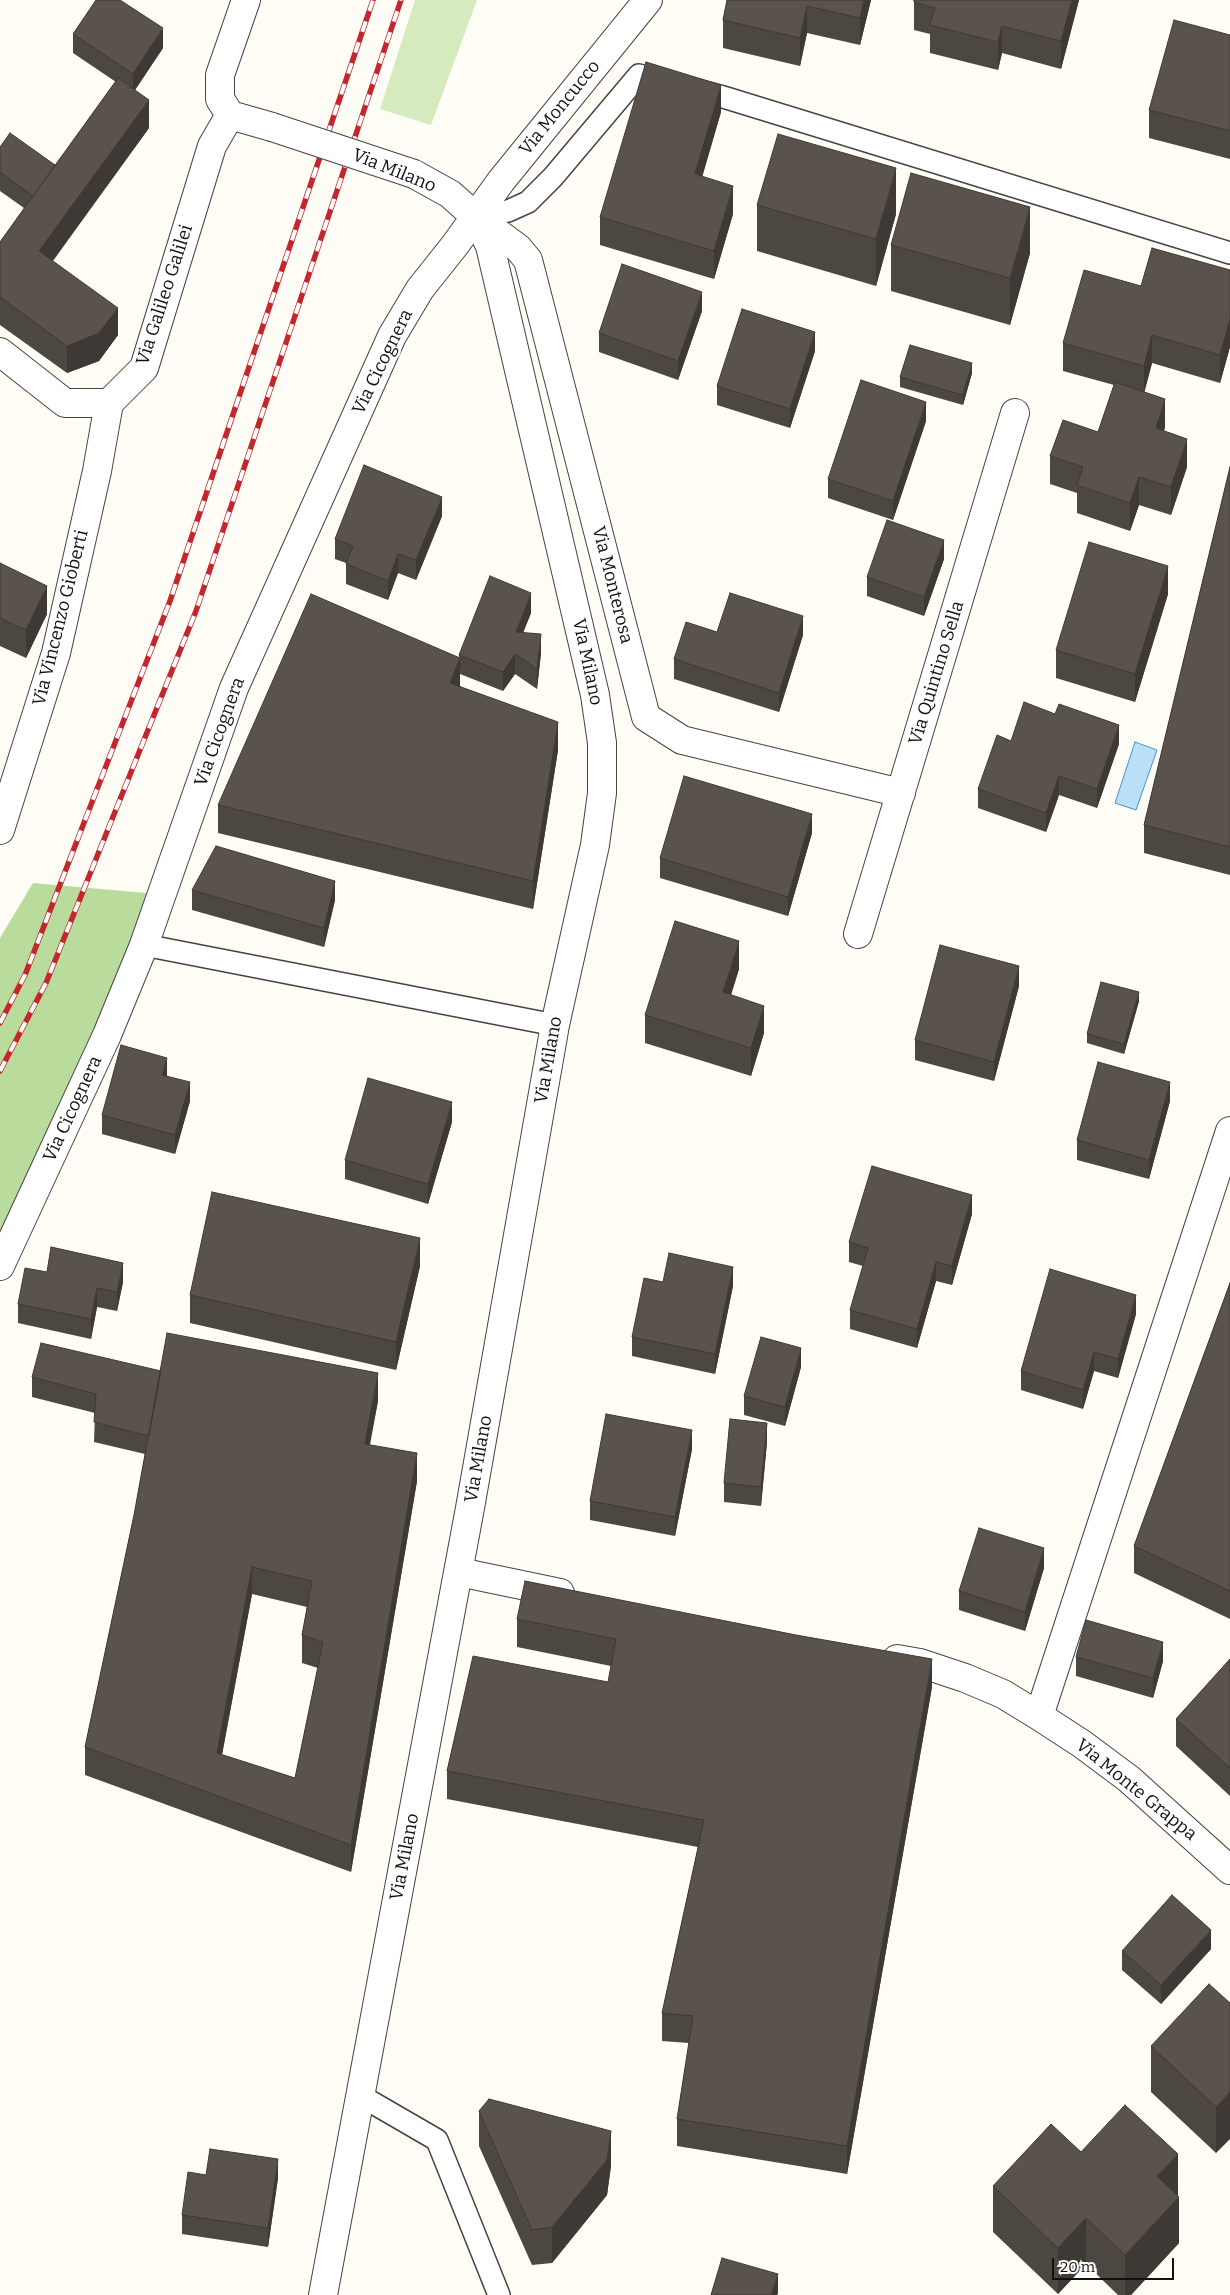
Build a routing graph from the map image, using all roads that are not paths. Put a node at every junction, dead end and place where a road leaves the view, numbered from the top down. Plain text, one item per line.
1 (246, 0) edge
2 (648, 0) edge
3 (230, 115) junction
4 (476, 217) junction
5 (1230, 253) edge
6 (0, 352) edge
7 (109, 403) junction
8 (1015, 413) dead end
9 (901, 793) junction
10 (0, 830) edge
11 (858, 934) dead end
12 (144, 945) junction
13 (555, 1025) junction
14 (1230, 1131) edge
15 (0, 1266) edge
16 (459, 1572) junction
17 (583, 1597) edge
18 (872, 1654) edge
19 (1038, 1716) junction
20 (1230, 1870) edge
21 (361, 2096) junction
22 (323, 2295) edge
23 (499, 2295) edge

1 - 3 street
2 - 4 street, Via Moncucco
3 - 4 street, Via Milano, bridge
3 - 7 street, Via Galileo Galilei
4 - 5 lane
4 - 9 street, Via Monterosa
4 - 12 street, Via Cicognera
4 - 13 street, Via Milano
6 - 7 street
7 - 10 street, Via Vincenzo Gioberti
8 - 9 street, Via Quintino Sella
9 - 11 street, Via Quintino Sella
12 - 13 lane
12 - 15 street, Via Cicognera
13 - 16 street, Via Milano
14 - 19 street
16 - 17 street
16 - 21 street, Via Milano
18 - 19 street, Via Monte Grappa
19 - 20 street, Via Monte Grappa
21 - 22 street, Via Milano
21 - 23 lane

